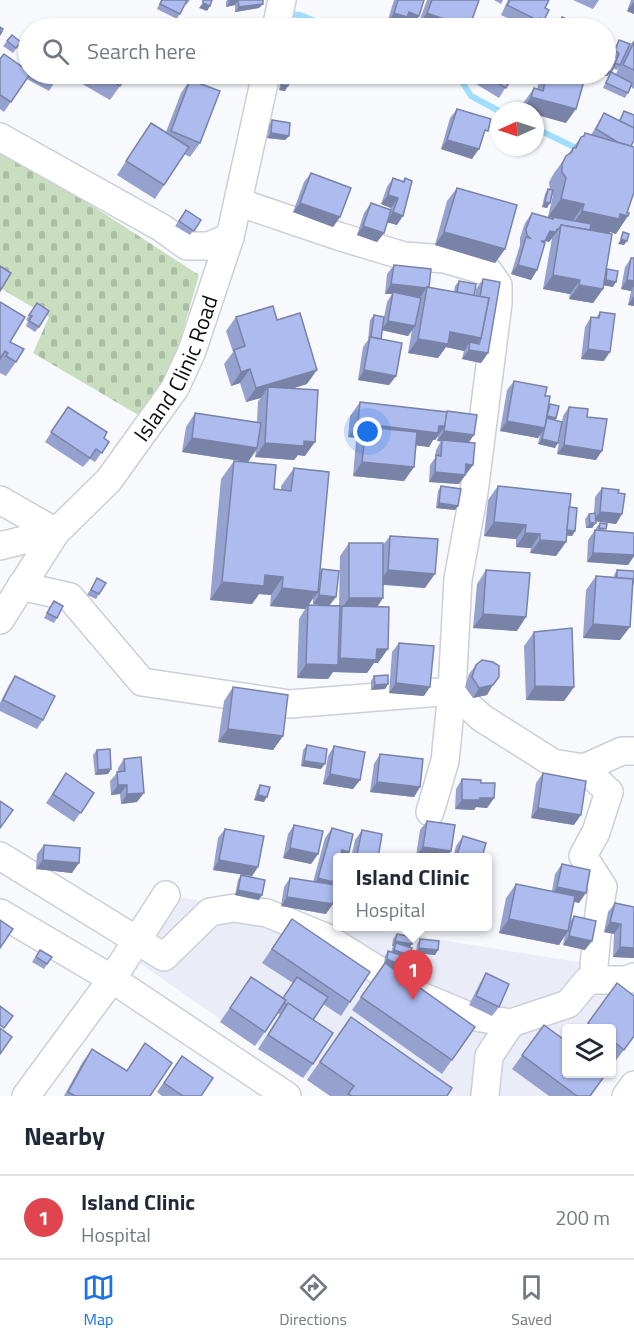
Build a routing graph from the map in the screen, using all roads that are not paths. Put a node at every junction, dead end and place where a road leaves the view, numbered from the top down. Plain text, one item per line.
1 (282, 0) edge
2 (278, 18) edge
3 (264, 84) edge
4 (0, 136) edge
5 (238, 202) junction
6 (230, 237) junction
7 (0, 500) edge
8 (56, 532) junction
9 (0, 546) edge
10 (21, 586) junction
11 (0, 620) edge
12 (452, 691) junction
13 (634, 751) edge
14 (584, 768) junction
15 (430, 812) dead end
16 (0, 856) edge
17 (166, 895) dead end
18 (0, 913) edge
19 (137, 940) junction
20 (594, 965) dead end
21 (634, 976) edge
22 (112, 980) junction
23 (511, 1023) junction
24 (634, 1085) edge
25 (26, 1096) edge
26 (287, 1096) edge
27 (485, 1096) edge
28 (626, 1096) edge

1 - 2 street
3 - 5 street, Island Clinic Road
4 - 6 street
5 - 6 street, Island Clinic Road
5 - 12 street
6 - 8 street, Island Clinic Road
7 - 8 street
8 - 9 street
8 - 10 street, Island Clinic Road
10 - 11 street, Island Clinic Road
10 - 12 street
12 - 14 street
12 - 15 street
13 - 14 street
14 - 20 street
16 - 19 street
17 - 19 street
18 - 22 street
19 - 22 street
19 - 23 street
21 - 23 street
22 - 25 street
22 - 26 street
23 - 27 street
24 - 28 street

